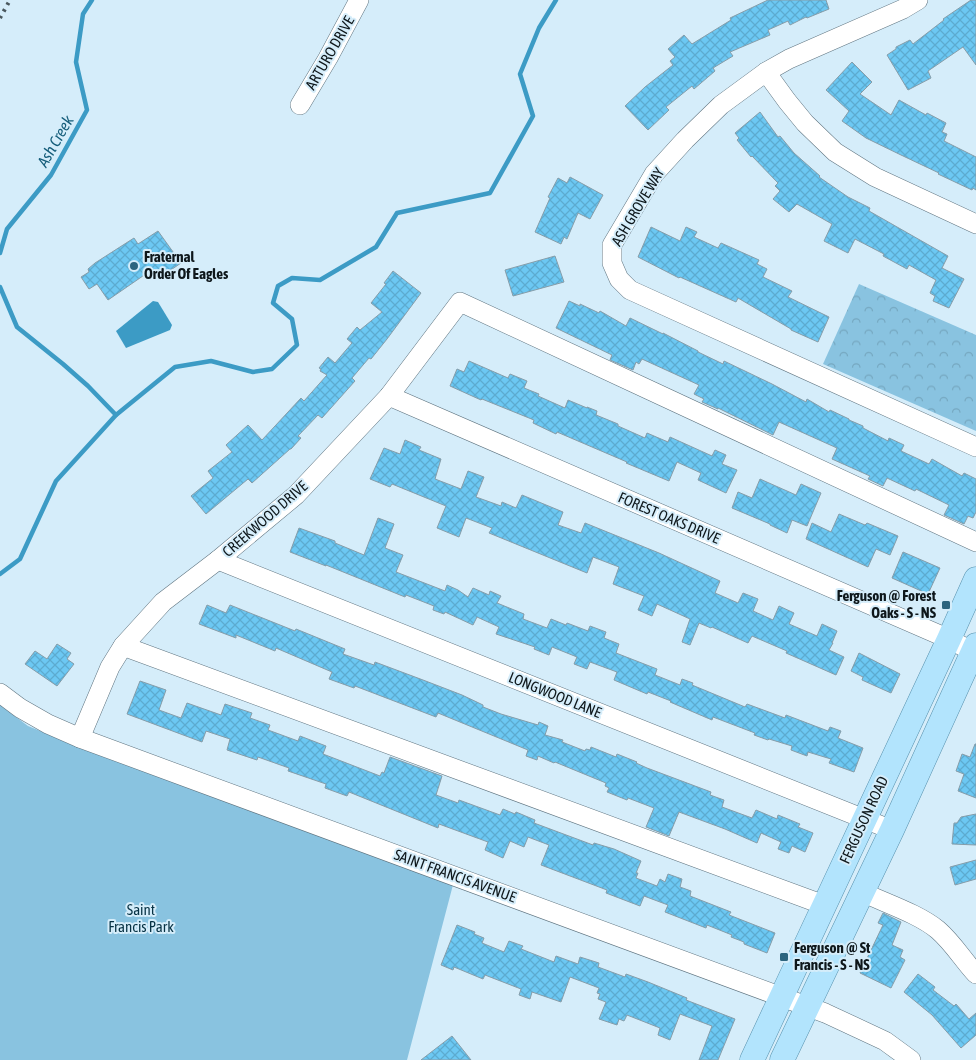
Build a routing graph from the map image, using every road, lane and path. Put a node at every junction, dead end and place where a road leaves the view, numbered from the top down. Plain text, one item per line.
1 (359, 0) edge
2 (918, 0) edge
3 (766, 72) junction
4 (300, 105) dead end
5 (976, 224) edge
6 (389, 396) junction
7 (976, 447) edge
8 (976, 542) edge
9 (218, 560) junction
10 (976, 579) edge
11 (949, 639) junction
12 (123, 646) junction
13 (974, 649) edge
14 (0, 693) edge
15 (80, 738) junction
16 (864, 819) junction
17 (892, 830) junction
18 (862, 892) junction
19 (824, 906) junction
20 (976, 974) edge
21 (782, 997) junction
22 (807, 1006) junction
23 (752, 1060) edge
24 (782, 1060) edge
25 (911, 1060) edge

1 - 4 street, ARTURO DRIVE
2 - 3 street, ASH GROVE WAY
3 - 5 street
3 - 7 street, ASH GROVE WAY
6 - 8 street, CREEKWOOD DRIVE
6 - 9 street, CREEKWOOD DRIVE
6 - 11 street, FOREST OAKS DRIVE
9 - 12 street, CREEKWOOD DRIVE
9 - 16 street, LONGWOOD LANE
10 - 11 main road, FERGUSON ROAD
11 - 13 street, FOREST OAKS DRIVE
11 - 16 main road, FERGUSON ROAD
12 - 15 street, CREEKWOOD DRIVE
12 - 19 street
13 - 17 main road, FERGUSON ROAD
14 - 15 street, SAINT FRANCIS AVENUE
15 - 21 street, SAINT FRANCIS AVENUE
16 - 17 street, LONGWOOD LANE
16 - 19 main road, FERGUSON ROAD
17 - 18 main road, FERGUSON ROAD
18 - 20 street
18 - 22 main road, FERGUSON ROAD
19 - 21 main road, FERGUSON ROAD
21 - 22 street, SAINT FRANCIS AVENUE
21 - 23 main road, FERGUSON ROAD
22 - 24 main road, FERGUSON ROAD
22 - 25 street, SAINT FRANCIS AVENUE

